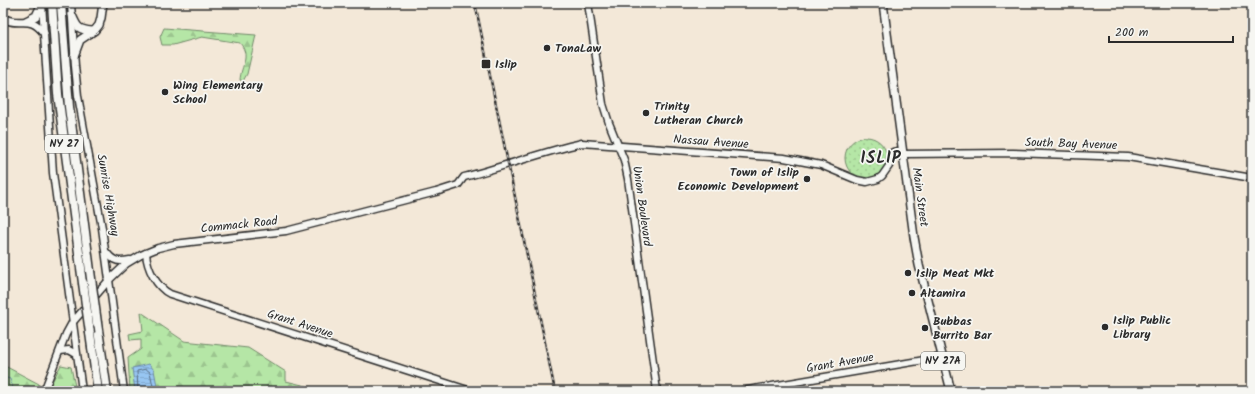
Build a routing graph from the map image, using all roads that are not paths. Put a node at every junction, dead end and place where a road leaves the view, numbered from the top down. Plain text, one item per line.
1 (42, 3) edge
2 (52, 3) edge
3 (61, 3) edge
4 (71, 3) edge
5 (103, 3) edge
6 (588, 3) edge
7 (883, 3) edge
8 (72, 15) junction
9 (3, 18) edge
10 (26, 21) junction
11 (92, 31) junction
12 (44, 33) junction
13 (74, 56) junction
14 (618, 146) junction
15 (902, 154) junction
16 (501, 167) joint
17 (1252, 178) edge
18 (106, 252) junction
19 (146, 253) junction
20 (132, 260) junction
21 (109, 280) junction
22 (72, 323) junction
23 (60, 351) junction
24 (76, 354) junction
25 (942, 357) junction
26 (44, 391) edge
27 (82, 391) edge
28 (98, 391) edge
29 (107, 391) edge
30 (124, 391) edge
31 (471, 391) edge
32 (657, 391) edge
33 (742, 391) edge
34 (951, 391) edge

1 - 10 main road
1 - 12 street
2 - 28 highway, NY 27, bridge
3 - 29 highway, NY 27, bridge
4 - 8 street, Sunrise Highway
5 - 11 main road
6 - 14 street, Union Boulevard
7 - 15 main road, Main Street / NY 27A
8 - 11 main road
8 - 13 street, Sunrise Highway
9 - 10 main road
10 - 12 main road
11 - 13 main road
12 - 22 street
13 - 18 street, Sunrise Highway
14 - 15 street, Nassau Avenue
14 - 16 street, Nassau Avenue
14 - 32 street, Union Boulevard
15 - 17 street, South Bay Avenue
15 - 25 main road, Main Street / NY 27A
16 - 19 street, Commack Road
18 - 20 street
18 - 21 street, Sunrise Highway
19 - 20 street, Commack Road
19 - 31 street, Grant Avenue
20 - 21 street, Commack Road
21 - 22 street, Commack Road
21 - 30 street, Sunrise Highway
22 - 23 street, Commack Road
22 - 24 street
23 - 24 street
23 - 26 street, Commack Road
24 - 27 street
25 - 33 street, Grant Avenue
25 - 34 main road, Main Street / NY 27A

